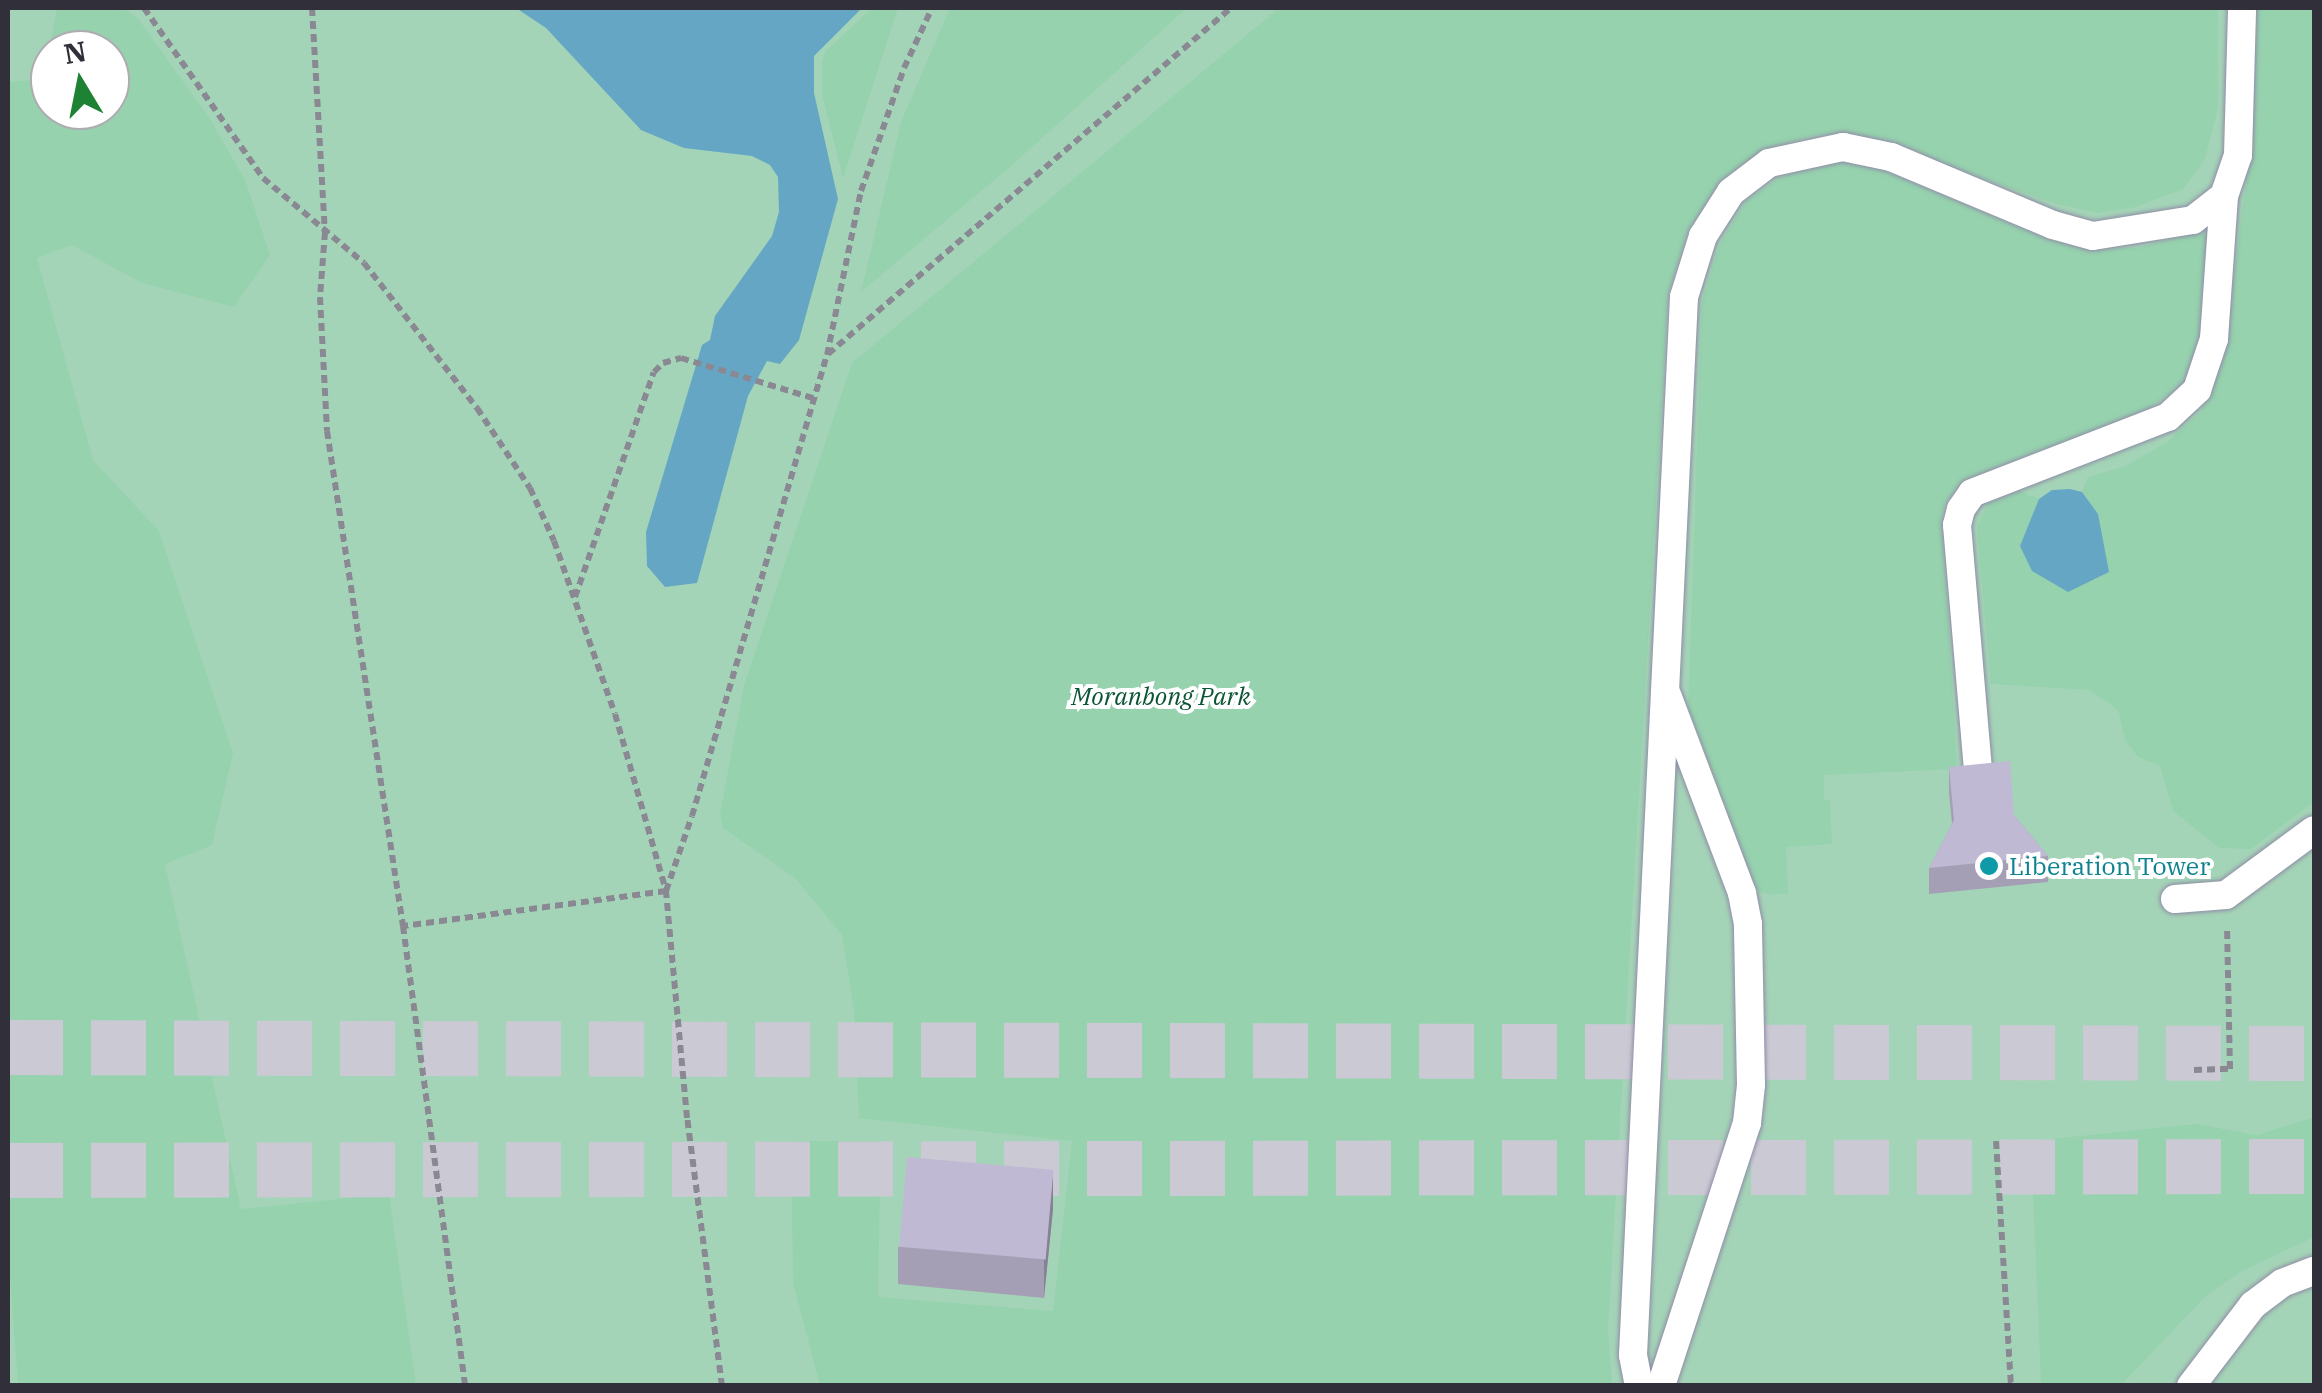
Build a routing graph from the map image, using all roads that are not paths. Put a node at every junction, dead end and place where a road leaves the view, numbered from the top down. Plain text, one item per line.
1 (2242, 8) edge
2 (2224, 196) junction
3 (1663, 685) junction
4 (1978, 770) edge
5 (2314, 830) edge
6 (2175, 898) dead end
7 (2314, 1271) edge
8 (1639, 1386) edge
9 (1661, 1386) edge
10 (2192, 1386) edge

1 - 2 lane
2 - 3 lane
2 - 4 lane
3 - 8 lane
3 - 9 lane
5 - 6 lane
7 - 10 lane

